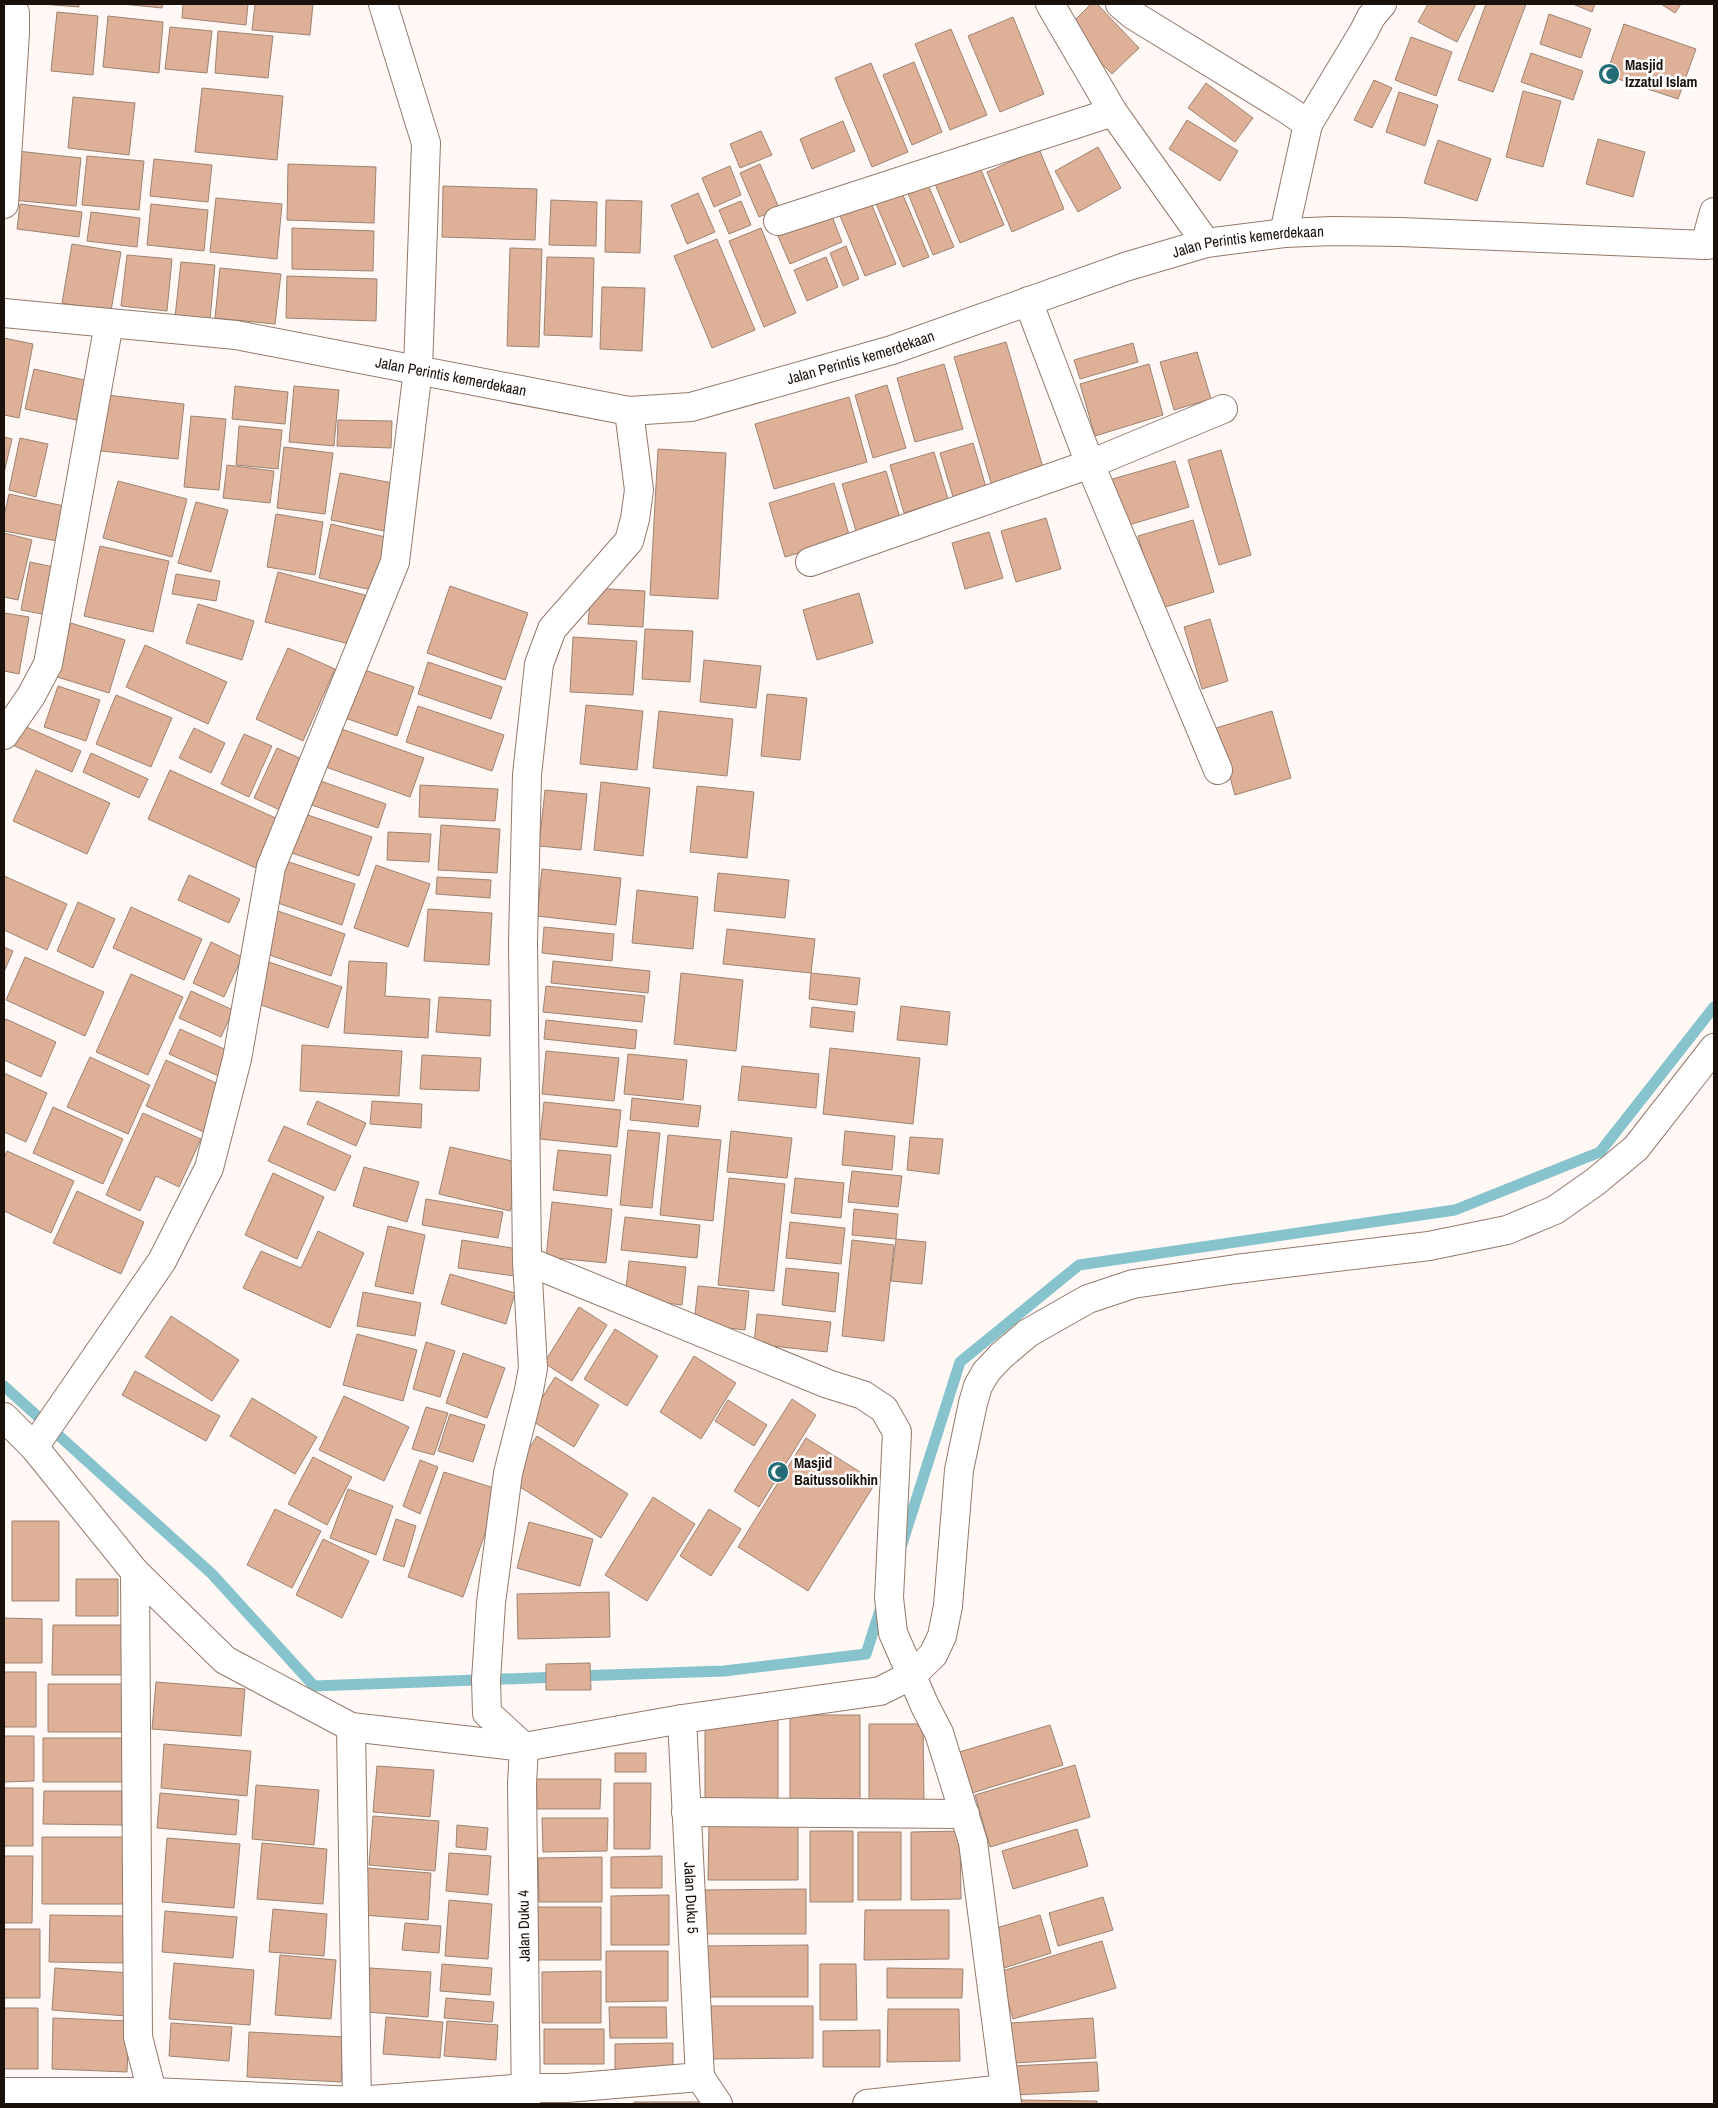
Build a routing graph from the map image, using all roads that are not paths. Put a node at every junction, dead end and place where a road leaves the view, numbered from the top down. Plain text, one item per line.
1 (6, 4) edge
2 (383, 4) edge
3 (1050, 4) edge
4 (1120, 4) edge
5 (1368, 8) edge
6 (1113, 112) junction
7 (1308, 124) junction
8 (4, 204) edge
9 (1714, 212) edge
10 (778, 221) dead end
11 (1284, 233) junction
12 (1206, 243) junction
13 (1710, 244) edge
14 (1028, 301) junction
15 (4, 313) edge
16 (109, 323) junction
17 (418, 369) junction
18 (1223, 409) dead end
19 (629, 411) junction
20 (1090, 464) junction
21 (810, 562) dead end
22 (4, 735) edge
23 (1218, 770) dead end
24 (1714, 1048) edge
25 (527, 1261) junction
26 (4, 1417) edge
27 (34, 1447) junction
28 (135, 1572) junction
29 (912, 1675) junction
30 (682, 1719) junction
31 (351, 1727) junction
32 (524, 1747) junction
33 (686, 1812) junction
34 (964, 1814) junction
35 (700, 2077) junction
36 (4, 2092) edge
37 (526, 2096) edge
38 (1006, 2096) edge
39 (152, 2098) edge
40 (357, 2103) edge
41 (718, 2104) edge
42 (868, 2104) edge

1 - 8 street
2 - 17 street
3 - 6 street
4 - 7 street
5 - 7 street
6 - 10 street
6 - 12 street
7 - 11 street
9 - 13 street
11 - 12 street, Jalan Perintis kemerdekaan
11 - 13 street, Jalan Perintis kemerdekaan
12 - 14 street, Jalan Perintis kemerdekaan
14 - 19 street, Jalan Perintis kemerdekaan
14 - 20 street
15 - 16 street, Jalan Perintis kemerdekaan
16 - 17 street, Jalan Perintis kemerdekaan
16 - 22 street
17 - 19 street, Jalan Perintis kemerdekaan
17 - 27 street
18 - 20 street
19 - 25 street
20 - 21 street
20 - 23 street
24 - 29 street
25 - 29 street
25 - 32 street
26 - 27 street
27 - 28 street
28 - 31 street
28 - 39 street
29 - 30 street
29 - 34 street
30 - 32 street
30 - 33 street, Jalan Duku 5
31 - 32 street
31 - 40 street
32 - 37 street, Jalan Duku 4
33 - 34 street
33 - 35 street, Jalan Duku 5
34 - 38 street
35 - 37 street
35 - 41 street
36 - 39 street
37 - 40 street
38 - 42 street
39 - 40 street

